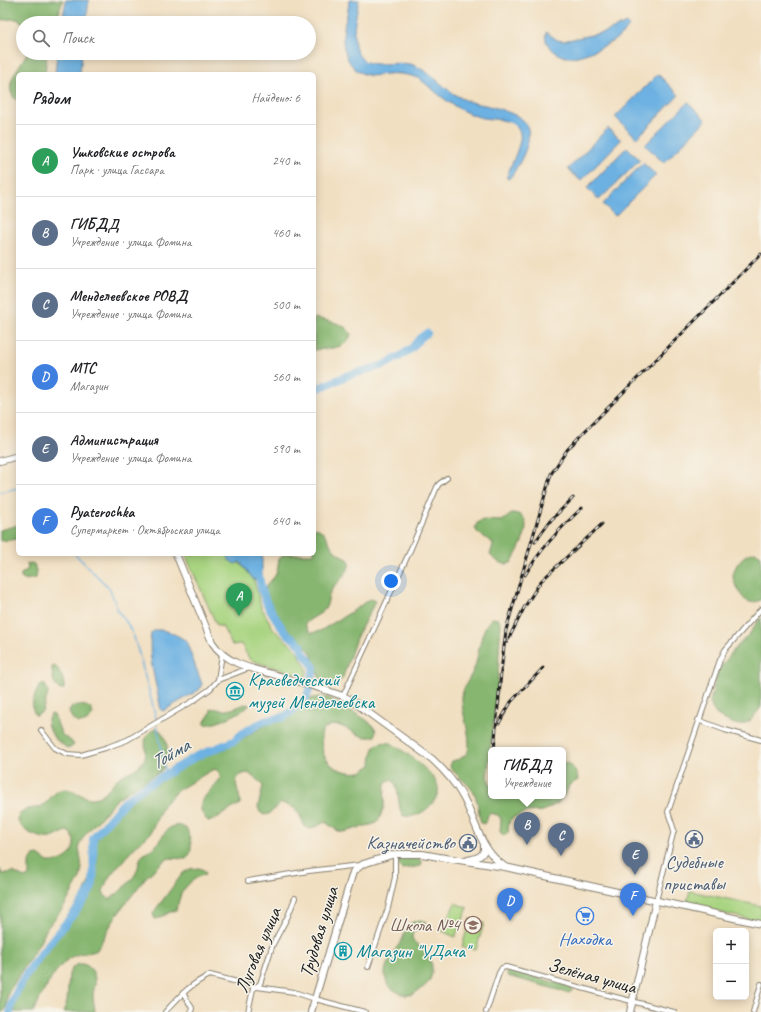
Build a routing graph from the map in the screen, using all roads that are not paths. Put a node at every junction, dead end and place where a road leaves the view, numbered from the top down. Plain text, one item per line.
1 (16, 457) edge
2 (0, 461) edge
3 (447, 478) dead end
4 (177, 556) edge
5 (761, 609) edge
6 (222, 654) junction
7 (249, 668) junction
8 (218, 680) junction
9 (343, 696) junction
10 (698, 720) junction
11 (41, 730) dead end
12 (761, 740) edge
13 (484, 846) junction
14 (395, 854) junction
15 (466, 861) junction
16 (363, 864) junction
17 (505, 867) junction
18 (248, 881) dead end
19 (295, 898) dead end
20 (656, 901) junction
21 (761, 924) edge
22 (368, 967) dead end
23 (761, 984) edge
24 (257, 987) junction
25 (183, 993) junction
26 (315, 999) junction
27 (633, 1002) junction
28 (165, 1012) edge
29 (191, 1012) edge
30 (248, 1012) edge
31 (311, 1012) edge
32 (365, 1012) edge
33 (486, 1012) edge
34 (630, 1012) edge
35 (674, 1012) edge
36 (753, 1012) edge

1 - 2 main road
3 - 9 street
4 - 6 main road
5 - 10 street
6 - 7 main road
6 - 8 street
7 - 8 street
7 - 9 main road
8 - 11 street
9 - 13 main road
10 - 12 street
10 - 20 street
13 - 15 main road
13 - 17 main road
14 - 15 main road
14 - 16 main road
14 - 22 street
15 - 17 main road
16 - 18 street
16 - 26 main road, Трудовая улица
17 - 20 main road
19 - 24 street, Луговая улица
20 - 21 main road
20 - 27 main road
23 - 36 street
24 - 25 street
24 - 26 street
24 - 30 street, Луговая улица
25 - 28 street
25 - 29 street
26 - 31 main road, Трудовая улица
26 - 32 street
27 - 33 street, Зелёная улица
27 - 34 main road
27 - 35 street, Зелёная улица

